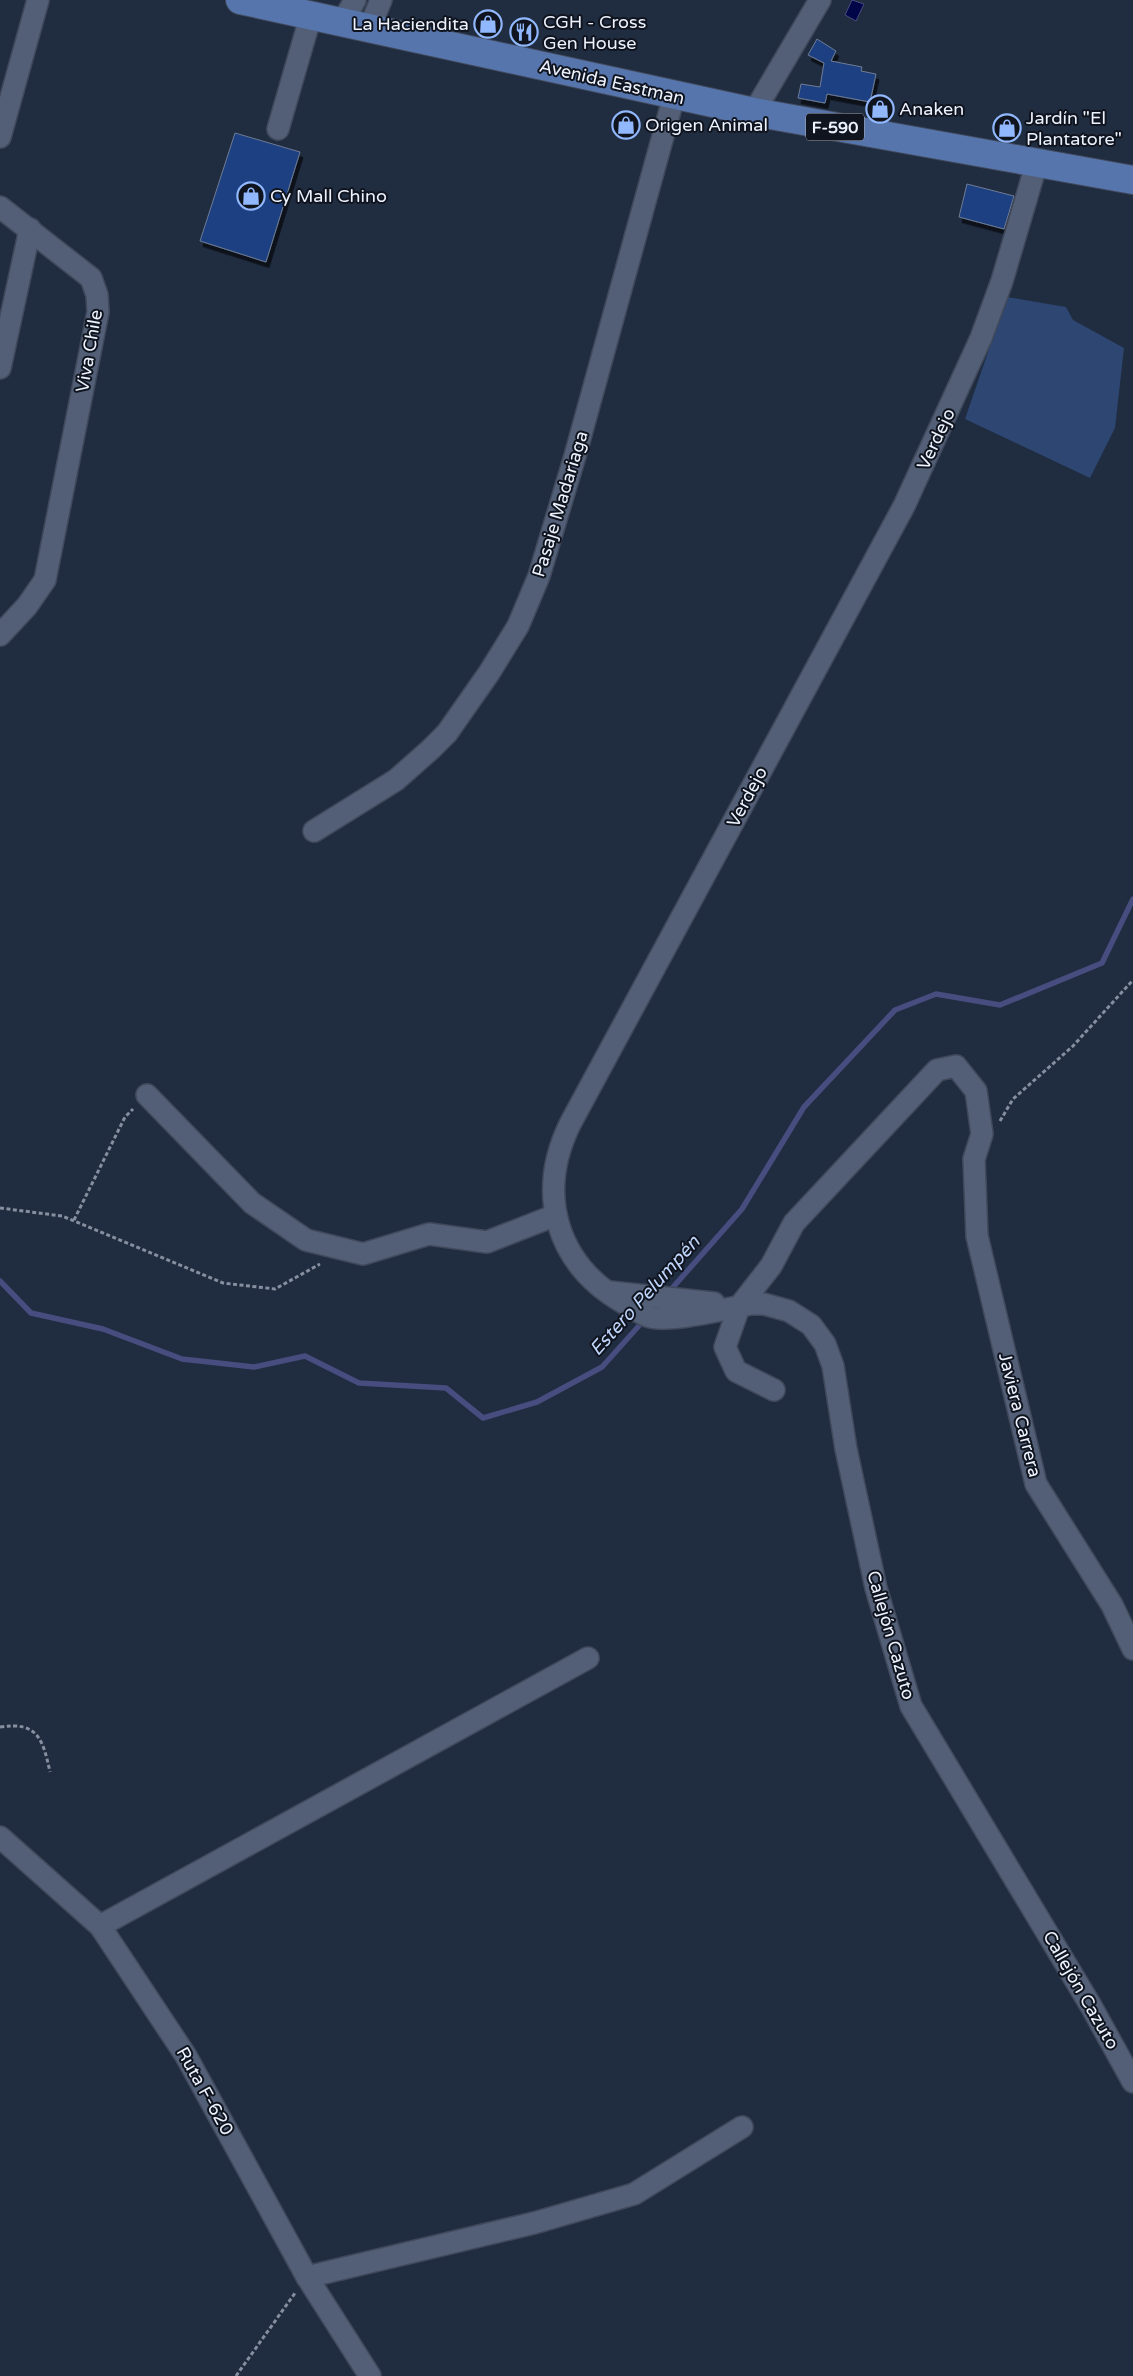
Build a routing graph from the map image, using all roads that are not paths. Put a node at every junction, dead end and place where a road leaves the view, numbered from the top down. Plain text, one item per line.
1 (38, 0) edge
2 (240, 0) edge
3 (381, 0) edge
4 (820, 0) edge
5 (349, 11) edge
6 (311, 15) junction
7 (370, 27) junction
8 (674, 96) junction
9 (754, 112) junction
10 (278, 129) dead end
11 (0, 137) edge
12 (1038, 162) junction
13 (1133, 180) edge
14 (0, 207) edge
15 (30, 229) junction
16 (0, 368) edge
17 (0, 636) edge
18 (314, 831) dead end
19 (147, 1095) road end
20 (556, 1214) junction
21 (606, 1292) joint
22 (739, 1306) junction
23 (774, 1390) dead end
24 (1133, 1648) edge
25 (588, 1658) dead end
26 (0, 1837) edge
27 (100, 1926) junction
28 (1133, 2082) edge
29 (742, 2127) dead end
30 (307, 2277) junction
31 (370, 2376) edge

1 - 11 street
2 - 6 main road, Avenida Eastman / F-590
3 - 7 street
4 - 9 street
5 - 6 main road, Avenida Eastman / F-590
5 - 7 main road, Avenida Eastman / F-590
6 - 10 street
7 - 8 main road, Avenida Eastman / F-590
8 - 9 main road, Avenida Eastman / F-590
8 - 18 street, Pasaje Madariaga
9 - 12 main road, Avenida Eastman / F-590
12 - 13 main road, Avenida Eastman / F-590
12 - 20 street, Verdejo
14 - 15 street, Viva Chile
15 - 16 street
15 - 17 street, Viva Chile
19 - 20 street
20 - 21 street, Verdejo
21 - 22 street, Callejón Cazuto
22 - 23 street
22 - 24 street, Javiera Carrera
22 - 28 street, Callejón Cazuto
25 - 27 street
26 - 27 street, Ruta F-620
27 - 30 street, Ruta F-620
29 - 30 street
30 - 31 street, Ruta F-620

